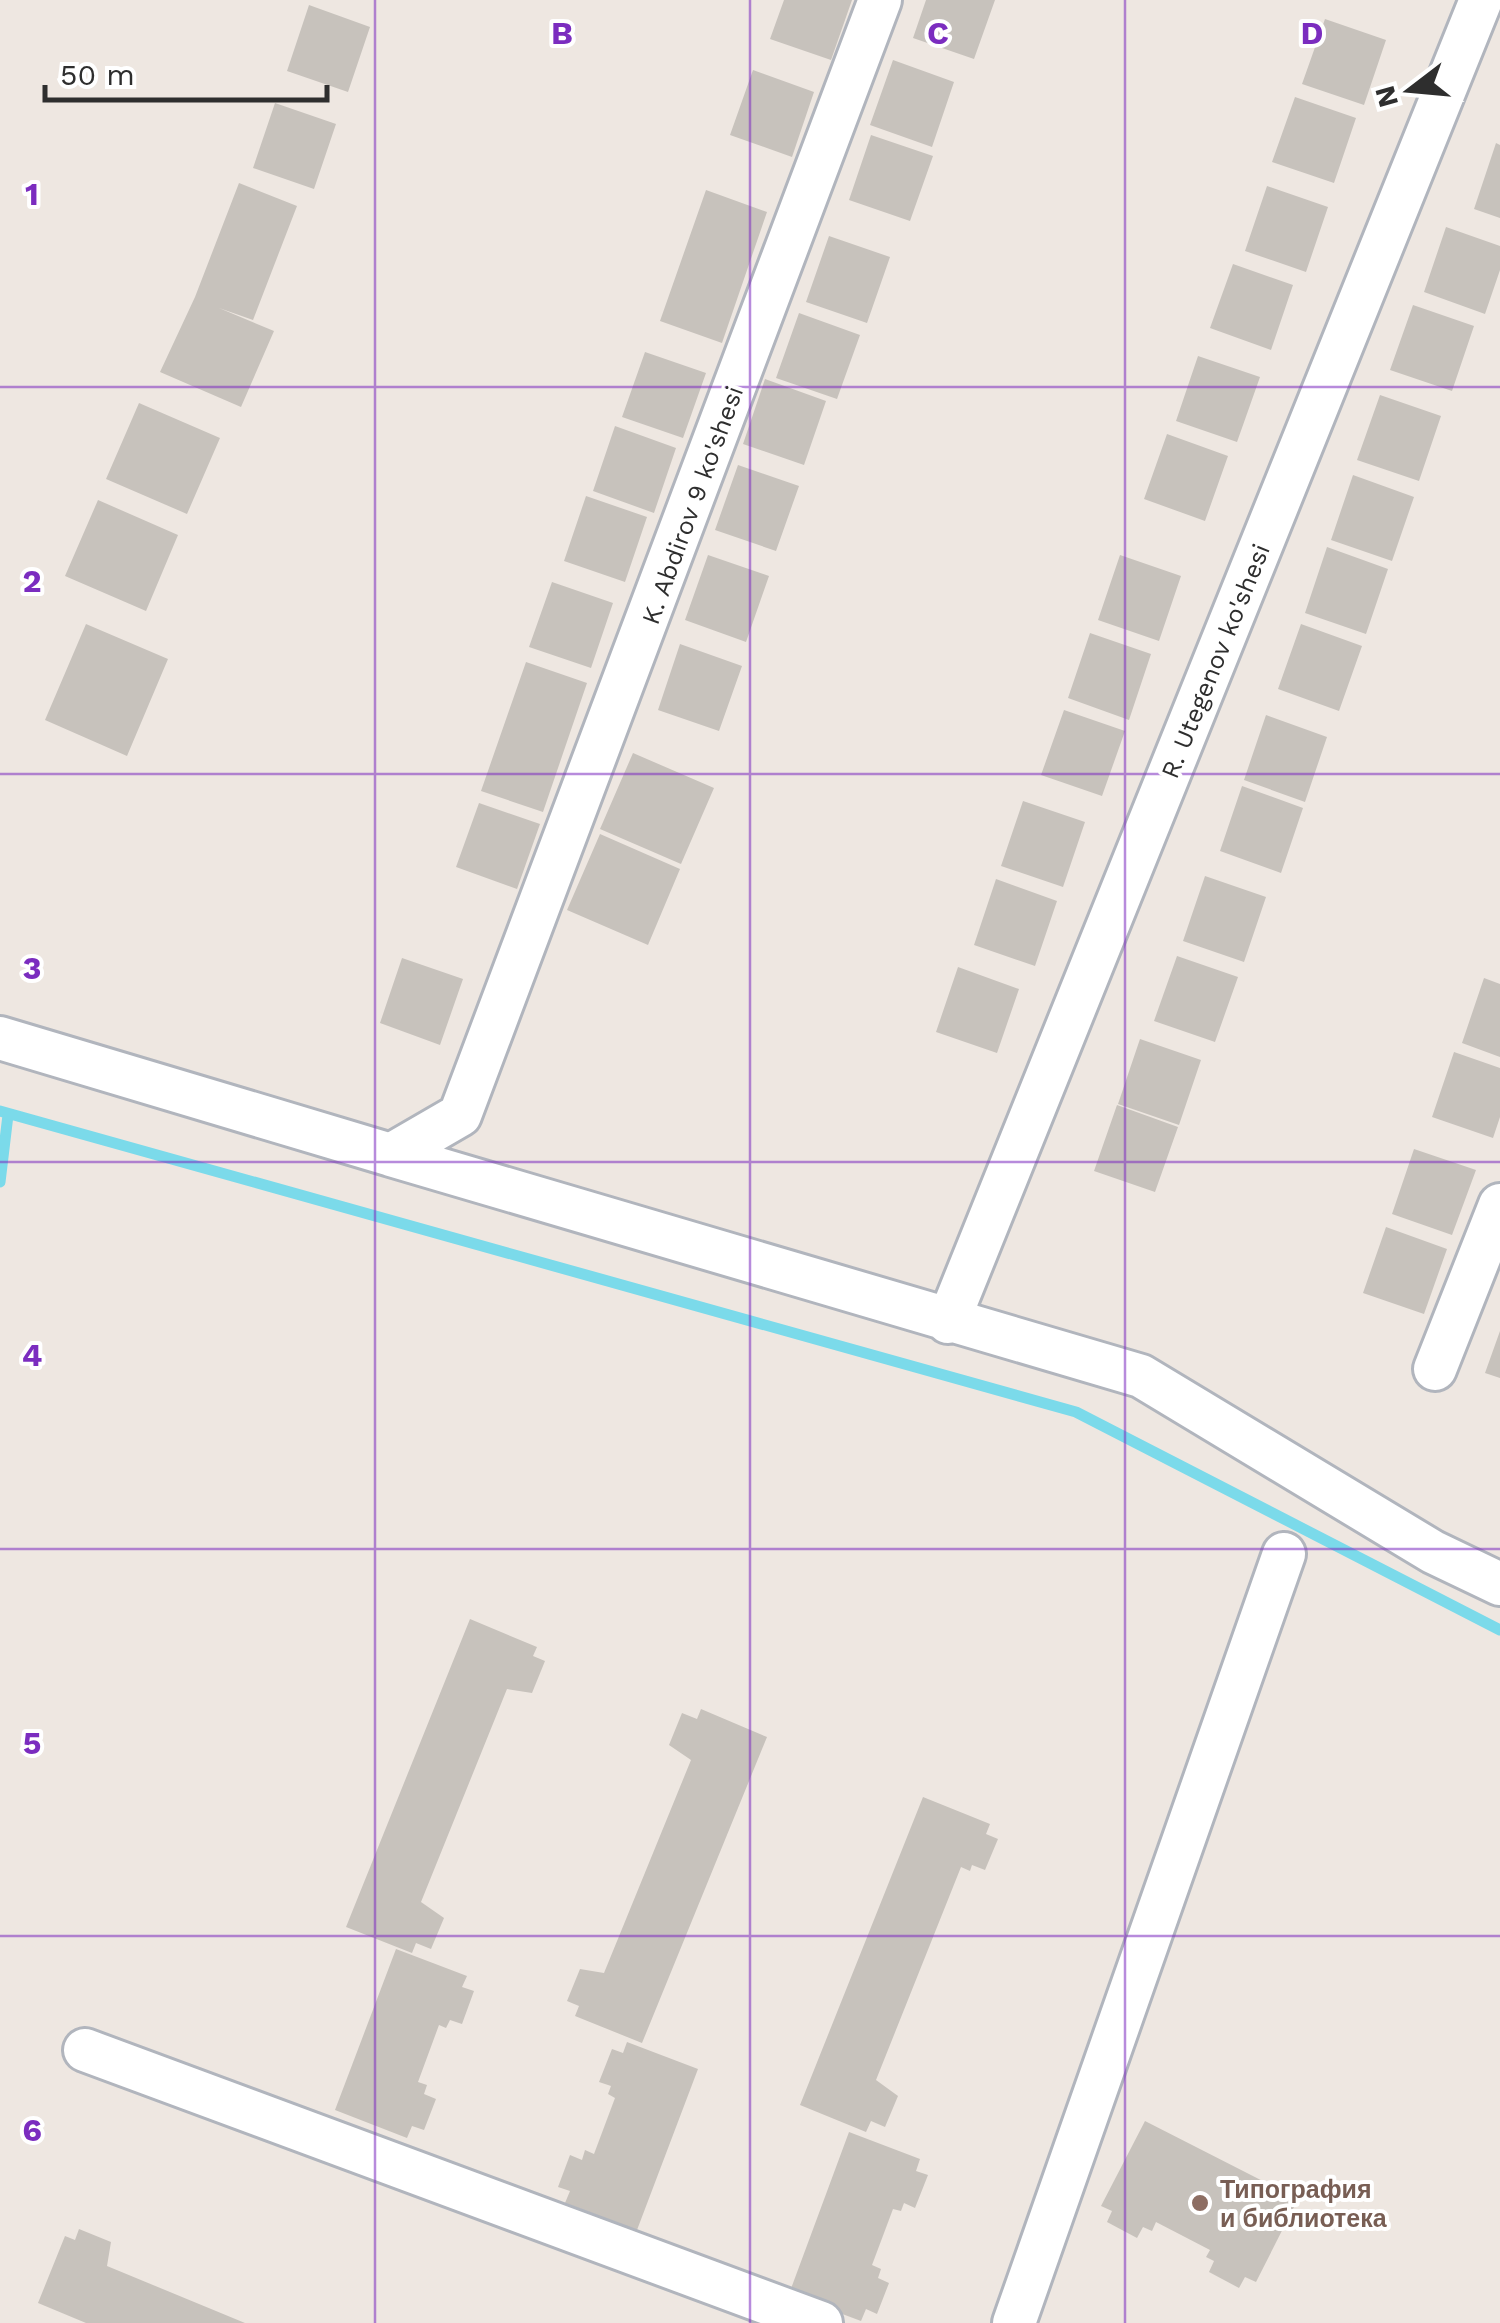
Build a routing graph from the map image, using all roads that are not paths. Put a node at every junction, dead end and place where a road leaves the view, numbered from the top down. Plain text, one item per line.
1 (880, 0) edge
2 (1482, 0) edge
3 (0, 1038) edge
4 (390, 1155) junction
5 (1500, 1204) edge
6 (948, 1322) junction
7 (1435, 1369) dead end
8 (1284, 1554) dead end
9 (1500, 1584) edge
10 (85, 2050) dead end
11 (821, 2323) edge
12 (1014, 2323) edge

1 - 4 street, K. Abdirov 9 ko'shesi
2 - 6 street, R. Utegenov ko'shesi
3 - 4 street
4 - 6 street
5 - 7 street
6 - 9 street
8 - 12 street
10 - 11 street

